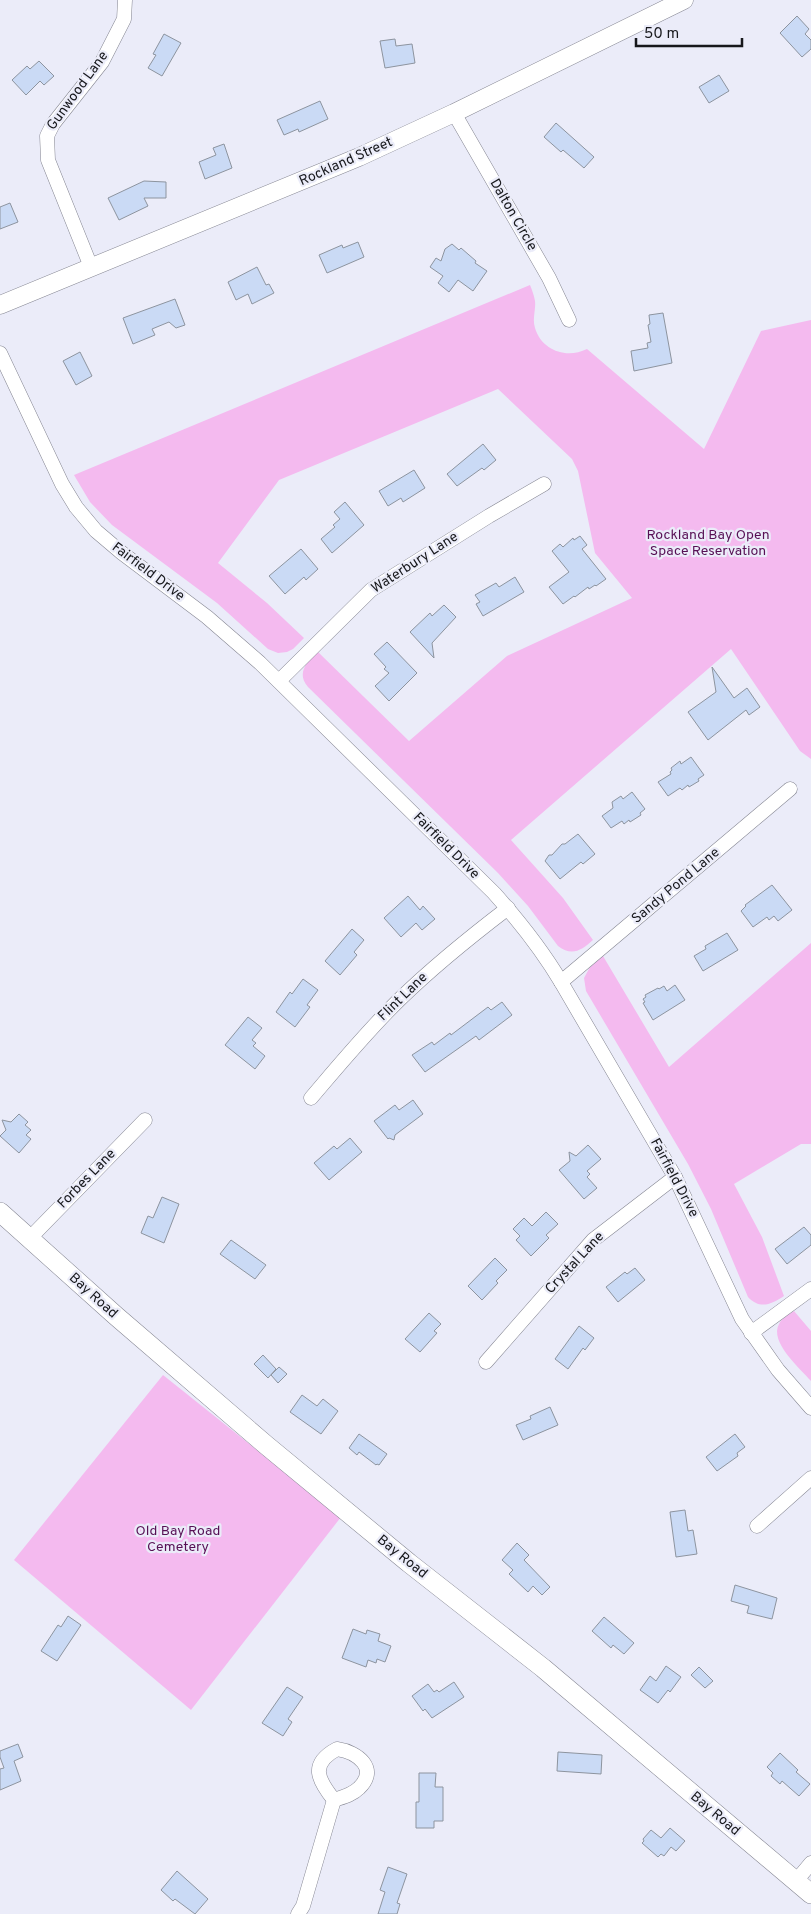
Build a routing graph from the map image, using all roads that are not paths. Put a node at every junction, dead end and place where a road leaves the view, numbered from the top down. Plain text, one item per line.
1 (125, 0) edge
2 (684, 0) edge
3 (454, 112) junction
4 (91, 267) junction
5 (0, 305) edge
6 (570, 320) dead end
7 (0, 353) edge
8 (544, 484) dead end
9 (279, 681) junction
10 (790, 789) dead end
11 (508, 908) junction
12 (561, 982) junction
13 (311, 1098) dead end
14 (146, 1120) dead end
15 (676, 1177) junction
16 (0, 1212) edge
17 (29, 1239) junction
18 (811, 1289) edge
19 (751, 1333) junction
20 (486, 1362) dead end
21 (811, 1408) edge
22 (811, 1478) edge
23 (758, 1526) dead end
24 (334, 1800) dead end
25 (811, 1863) edge
26 (796, 1881) junction
27 (811, 1894) edge
28 (298, 1914) edge

1 - 4 street, Gunwood Lane
2 - 3 street, Rockland Street
3 - 4 street, Rockland Street
3 - 6 street, Dalton Circle
4 - 5 street, Rockland Street
7 - 9 street, Fairfield Drive
8 - 9 street, Waterbury Lane
9 - 11 street, Fairfield Drive
10 - 12 street, Sandy Pond Lane
11 - 12 street, Fairfield Drive
11 - 13 street, Flint Lane
12 - 15 street, Fairfield Drive
14 - 17 street, Forbes Lane
15 - 19 street, Fairfield Drive
15 - 20 street, Crystal Lane
16 - 17 main road, Bay Road
17 - 26 main road, Bay Road
18 - 19 street
19 - 21 street, Fairfield Drive
22 - 23 street
24 - 28 street
25 - 26 street
26 - 27 main road, Bay Road

